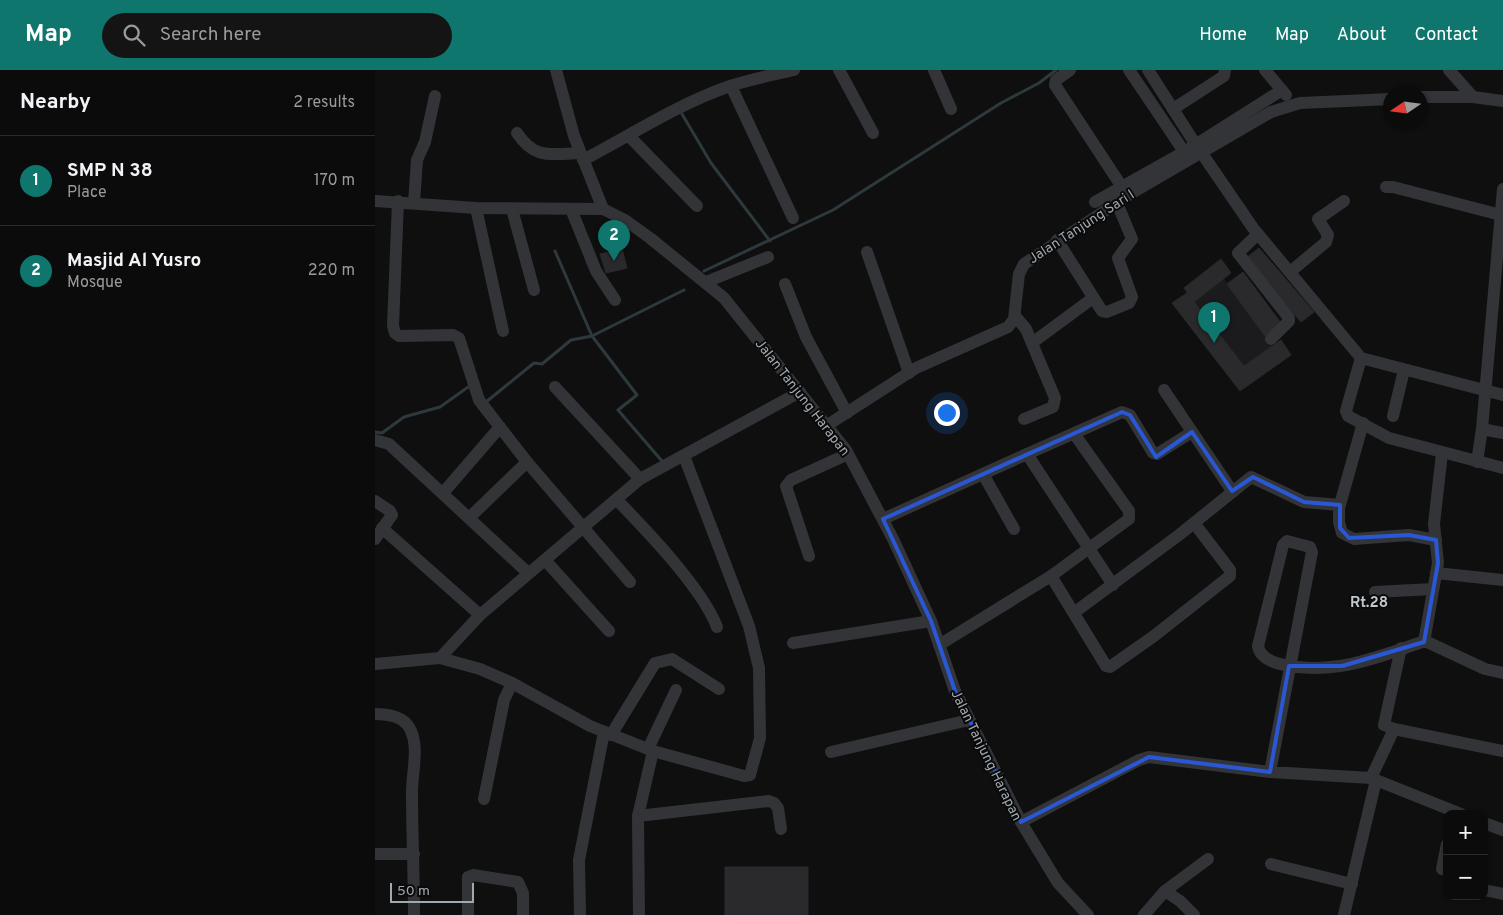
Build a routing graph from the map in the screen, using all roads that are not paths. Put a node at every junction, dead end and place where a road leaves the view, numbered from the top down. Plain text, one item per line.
1 (555, 70) edge
2 (794, 70) edge
3 (839, 70) edge
4 (933, 70) edge
5 (1070, 70) edge
6 (1129, 70) edge
7 (1148, 70) edge
8 (1225, 70) edge
9 (1265, 70) edge
10 (1449, 70) edge
11 (731, 86) junction
12 (1282, 90) junction
13 (435, 96) dead end
14 (1428, 97) edge
15 (1473, 97) junction
16 (1383, 99) edge
17 (1503, 101) edge
18 (1294, 104) junction
19 (951, 109) dead end
20 (1173, 109) junction
21 (517, 133) dead end
22 (873, 133) dead end
23 (629, 136) junction
24 (1198, 149) junction
25 (1186, 156) junction
26 (581, 157) junction
27 (1122, 187) junction
28 (1386, 187) dead end
29 (1503, 189) edge
30 (375, 201) edge
31 (398, 201) junction
32 (1344, 201) dead end
33 (1095, 202) dead end
34 (414, 203) junction
35 (1117, 203) junction
36 (697, 206) dead end
37 (476, 208) junction
38 (571, 209) junction
39 (603, 209) junction
40 (513, 210) junction
41 (1501, 216) junction
42 (793, 218) dead end
43 (1258, 234) junction
44 (1057, 240) junction
45 (867, 252) dead end
46 (768, 257) dead end
47 (1290, 272) junction
48 (1499, 281) edge
49 (706, 282) junction
50 (785, 284) dead end
51 (533, 290) dead end
52 (1093, 298) junction
53 (615, 300) dead end
54 (1015, 316) junction
55 (503, 331) dead end
56 (1271, 338) dead end
57 (1032, 343) junction
58 (1361, 358) junction
59 (1404, 370) junction
60 (909, 374) junction
61 (555, 387) dead end
62 (1164, 390) dead end
63 (1484, 391) junction
64 (800, 392) junction
65 (1503, 395) edge
66 (847, 413) junction
67 (1393, 416) dead end
68 (1023, 420) dead end
69 (1363, 423) junction
70 (826, 426) junction
71 (500, 427) junction
72 (1482, 428) junction
73 (1192, 432) junction
74 (1503, 433) edge
75 (1075, 435) junction
76 (376, 442) edge
77 (1442, 453) junction
78 (848, 454) junction
79 (1027, 454) junction
80 (685, 456) junction
81 (527, 462) junction
82 (1477, 462) junction
83 (1503, 468) edge
84 (983, 474) junction
85 (640, 479) junction
86 (1232, 491) junction
87 (443, 493) junction
88 (617, 500) junction
89 (375, 501) edge
90 (1340, 505) junction
91 (469, 518) junction
92 (883, 519) junction
93 (1194, 523) junction
94 (582, 528) junction
95 (1014, 529) dead end
96 (378, 533) edge
97 (1436, 540) junction
98 (1088, 549) junction
99 (809, 556) dead end
100 (545, 560) junction
101 (1436, 572) junction
102 (528, 573) junction
103 (1051, 576) junction
104 (1503, 580) edge
105 (630, 582) dead end
106 (1113, 585) junction
107 (1433, 589) junction
108 (1375, 592) dead end
109 (1075, 612) junction
110 (480, 615) junction
111 (931, 621) junction
112 (717, 628) dead end
113 (609, 631) dead end
114 (1424, 642) junction
115 (793, 643) dead end
116 (939, 645) junction
117 (1401, 648) junction
118 (440, 658) junction
119 (375, 664) edge
120 (1289, 666) junction
121 (1503, 673) edge
122 (512, 683) junction
123 (719, 689) dead end
124 (676, 690) dead end
125 (375, 714) edge
126 (969, 720) junction
127 (1394, 729) junction
128 (607, 733) junction
129 (651, 750) junction
130 (1503, 751) edge
131 (831, 752) dead end
132 (1270, 772) junction
133 (1373, 779) junction
134 (484, 799) dead end
135 (1451, 810) edge
136 (637, 816) junction
137 (1021, 822) junction
138 (1488, 824) edge
139 (781, 829) dead end
140 (1503, 830) edge
141 (375, 854) edge
142 (414, 854) junction
143 (1445, 855) edge
144 (1209, 859) dead end
145 (1271, 864) dead end
146 (1442, 869) dead end
147 (1352, 884) junction
148 (1165, 891) junction
149 (1488, 891) edge
150 (1503, 894) edge
151 (414, 915) edge
152 (468, 915) edge
153 (523, 915) edge
154 (580, 915) edge
155 (639, 915) edge
156 (1088, 915) edge
157 (1144, 915) edge
158 (1194, 915) edge
159 (1344, 915) edge

1 - 26 street
2 - 11 street
3 - 22 street
4 - 19 street
5 - 27 street
6 - 25 street
7 - 20 street
8 - 20 street
9 - 12 street
10 - 15 street
11 - 23 street
11 - 42 street
12 - 18 street
12 - 24 street
13 - 34 street
14 - 15 street
15 - 17 street
16 - 18 street, Jalan Tanjung Sari I
18 - 24 street, Jalan Tanjung Sari I
20 - 24 street
21 - 26 street
23 - 26 street
23 - 36 street
24 - 25 street, Jalan Tanjung Sari I
24 - 43 street
25 - 27 street
25 - 35 street, Jalan Tanjung Sari I
26 - 39 street
27 - 33 street
28 - 41 street
29 - 41 street
30 - 31 street, Jalan Tanjung Harapan
31 - 34 street, Jalan Tanjung Harapan
31 - 71 street
32 - 47 street
34 - 37 street, Jalan Tanjung Harapan
35 - 44 street, Jalan Tanjung Sari I
35 - 52 street
37 - 40 street, Jalan Tanjung Harapan
37 - 55 street
38 - 39 street, Jalan Tanjung Harapan
38 - 40 street, Jalan Tanjung Harapan
38 - 53 street
39 - 49 street, Jalan Tanjung Harapan
40 - 51 street
41 - 48 street
43 - 47 street
43 - 56 street
44 - 52 street
44 - 54 street, Jalan Tanjung Sari I
45 - 60 street
46 - 49 street
47 - 58 street
48 - 63 street
49 - 64 street, Jalan Tanjung Harapan
50 - 66 street
52 - 57 street
54 - 57 street
54 - 60 street
57 - 68 street
58 - 59 street
58 - 69 street
59 - 63 street
59 - 67 street
60 - 66 street
61 - 85 street
62 - 73 street
63 - 65 street
63 - 72 street
64 - 70 street, Jalan Tanjung Harapan
64 - 80 street
66 - 70 street
69 - 77 street
69 - 90 street
70 - 78 street, Jalan Tanjung Harapan
71 - 81 street
71 - 87 street
72 - 74 street
72 - 82 street
73 - 75 street
73 - 86 street
75 - 79 street
75 - 98 street
76 - 87 street
77 - 82 street
77 - 97 street
78 - 92 street, Jalan Tanjung Harapan
78 - 99 street
79 - 84 street
79 - 98 street
80 - 85 street
80 - 129 street
81 - 91 street
81 - 94 street
82 - 83 street
84 - 92 street
84 - 95 street
85 - 88 street
86 - 90 street
86 - 93 street
87 - 91 street
88 - 94 street
88 - 112 street
89 - 96 street
90 - 97 street
91 - 102 street
92 - 111 street, Jalan Tanjung Harapan
93 - 106 street
93 - 109 street
94 - 100 street
94 - 105 street
96 - 110 street
97 - 101 street
98 - 103 street
98 - 106 street
100 - 102 street
100 - 113 street
101 - 104 street
101 - 107 street
102 - 110 street
103 - 109 street
103 - 116 street
106 - 109 street
107 - 108 street
107 - 114 street
110 - 118 street
111 - 115 street
111 - 116 street, Jalan Tanjung Harapan
114 - 117 street
114 - 121 street
116 - 126 street, Jalan Tanjung Harapan
117 - 120 street
117 - 127 street
118 - 119 street
118 - 122 street
120 - 120 street
120 - 132 street
122 - 128 street
122 - 134 street
123 - 128 street
124 - 129 street
125 - 142 street
126 - 131 street
126 - 137 street, Jalan Tanjung Harapan
127 - 130 street
127 - 133 street
128 - 129 street
128 - 154 street
129 - 136 street
132 - 133 street
132 - 137 street
133 - 135 street
133 - 147 street
136 - 139 street
136 - 155 street
137 - 156 street, Jalan Tanjung Harapan
138 - 140 street
141 - 142 street
142 - 151 street
143 - 146 street
144 - 148 street
145 - 147 street
147 - 159 street
148 - 157 street
148 - 158 street
149 - 150 street
152 - 153 street

